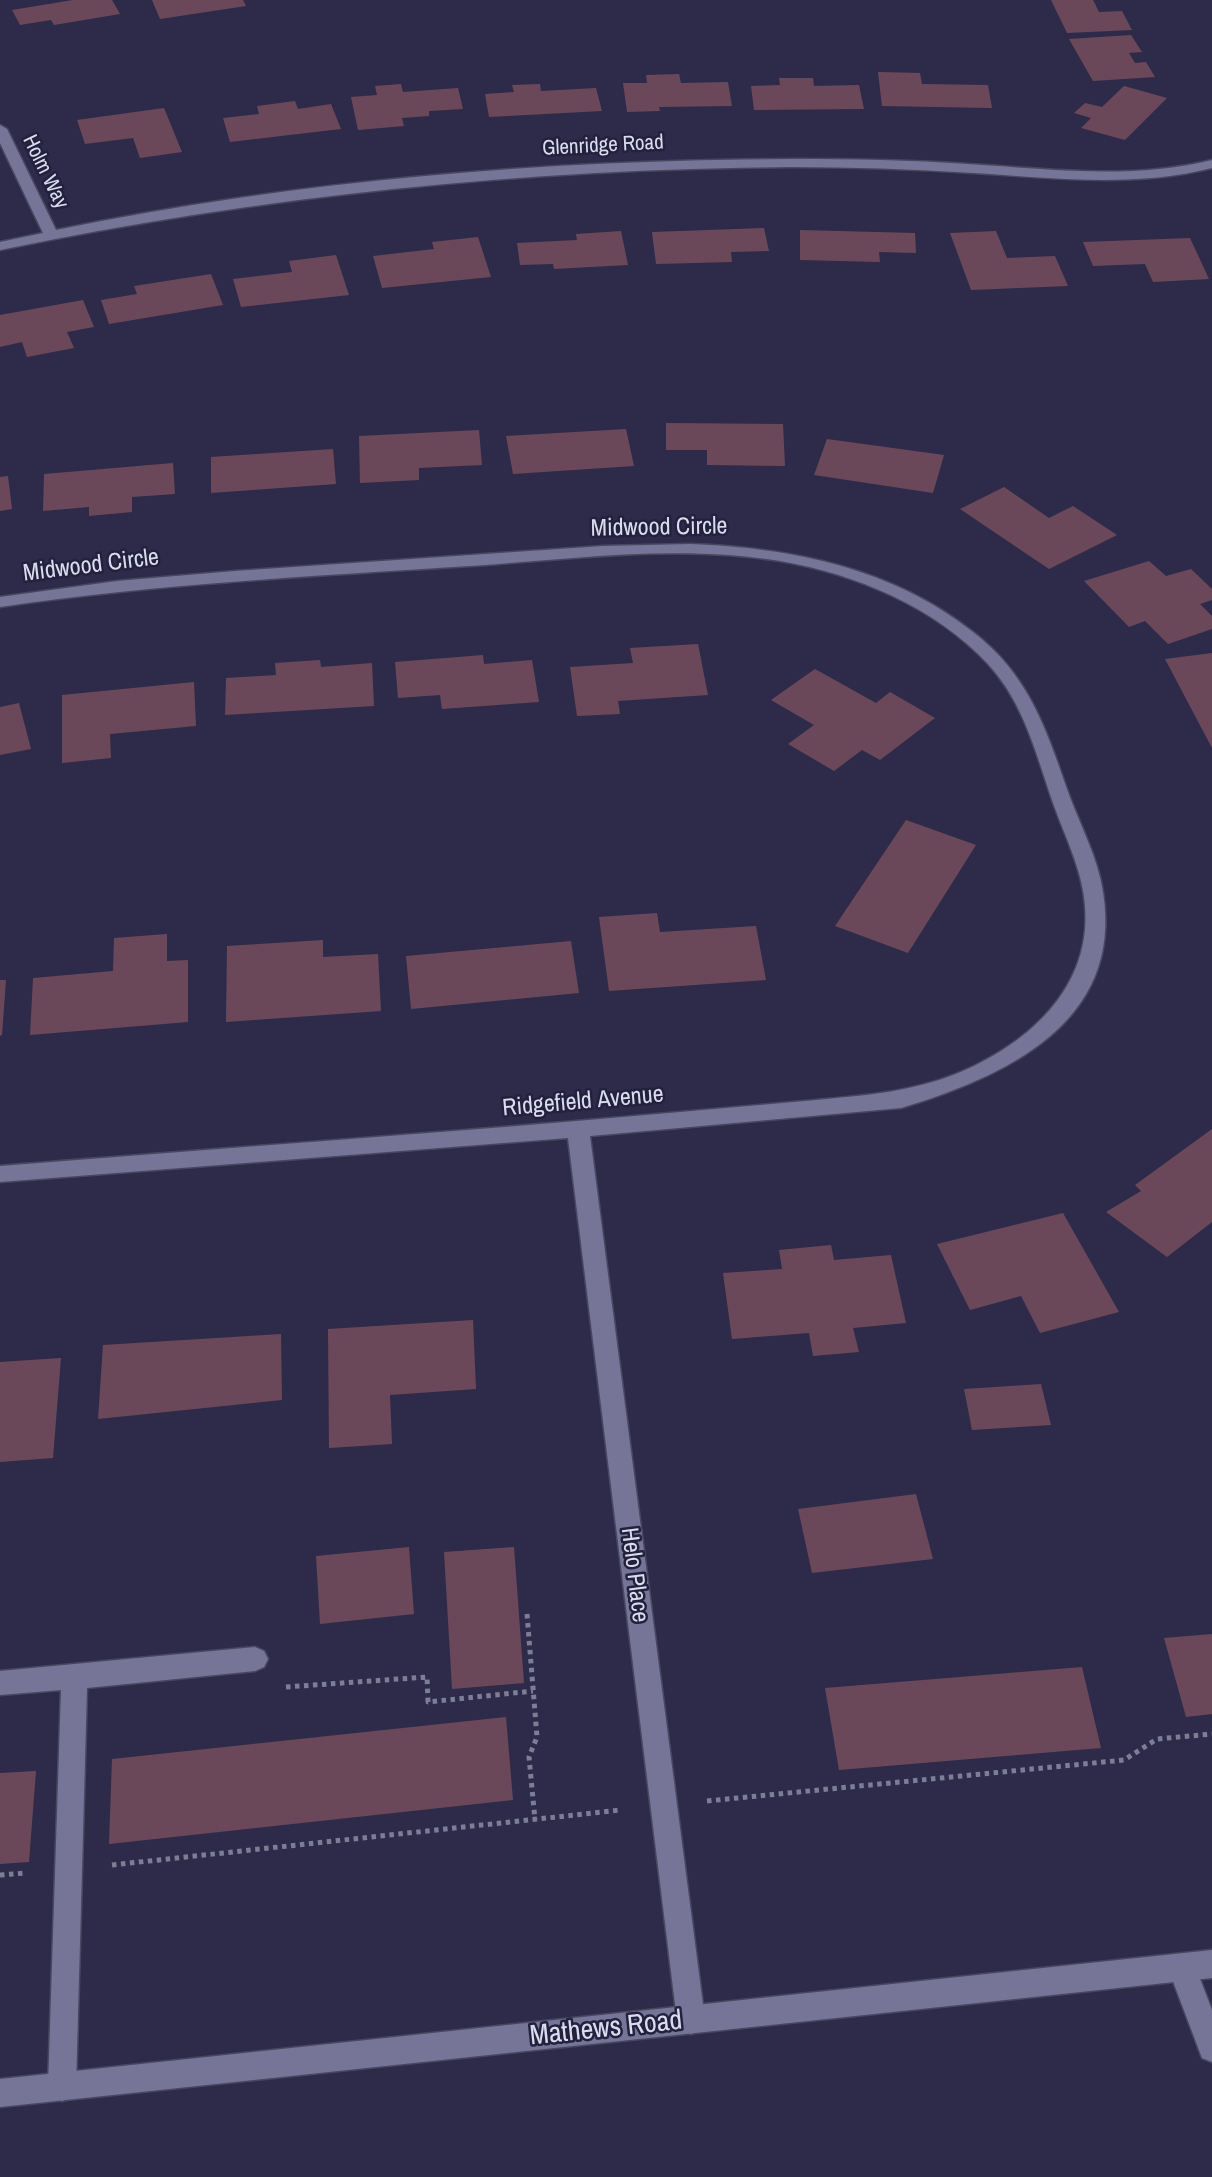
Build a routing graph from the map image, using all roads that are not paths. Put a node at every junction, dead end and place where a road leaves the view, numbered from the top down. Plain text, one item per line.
1 (0, 129) edge
2 (1212, 164) edge
3 (51, 234) junction
4 (0, 246) edge
5 (0, 602) edge
6 (1095, 937) joint
7 (578, 1129) junction
8 (0, 1174) edge
9 (255, 1659) road end
10 (74, 1677) junction
11 (0, 1683) edge
12 (1212, 1964) edge
13 (1182, 1968) junction
14 (691, 2020) junction
15 (1212, 2048) edge
16 (62, 2087) junction
17 (0, 2093) edge

1 - 3 street, Holm Way
2 - 3 street, Glenridge Road
3 - 4 street, Glenridge Road
5 - 6 street, Midwood Circle
6 - 7 street, Ridgefield Avenue
7 - 8 street, Ridgefield Avenue
7 - 14 street, Helo Place
9 - 10 street
10 - 11 street
10 - 16 street
12 - 13 street, Mathews Road
13 - 14 street, Mathews Road
13 - 15 street
14 - 16 street, Mathews Road
16 - 17 street, Mathews Road

